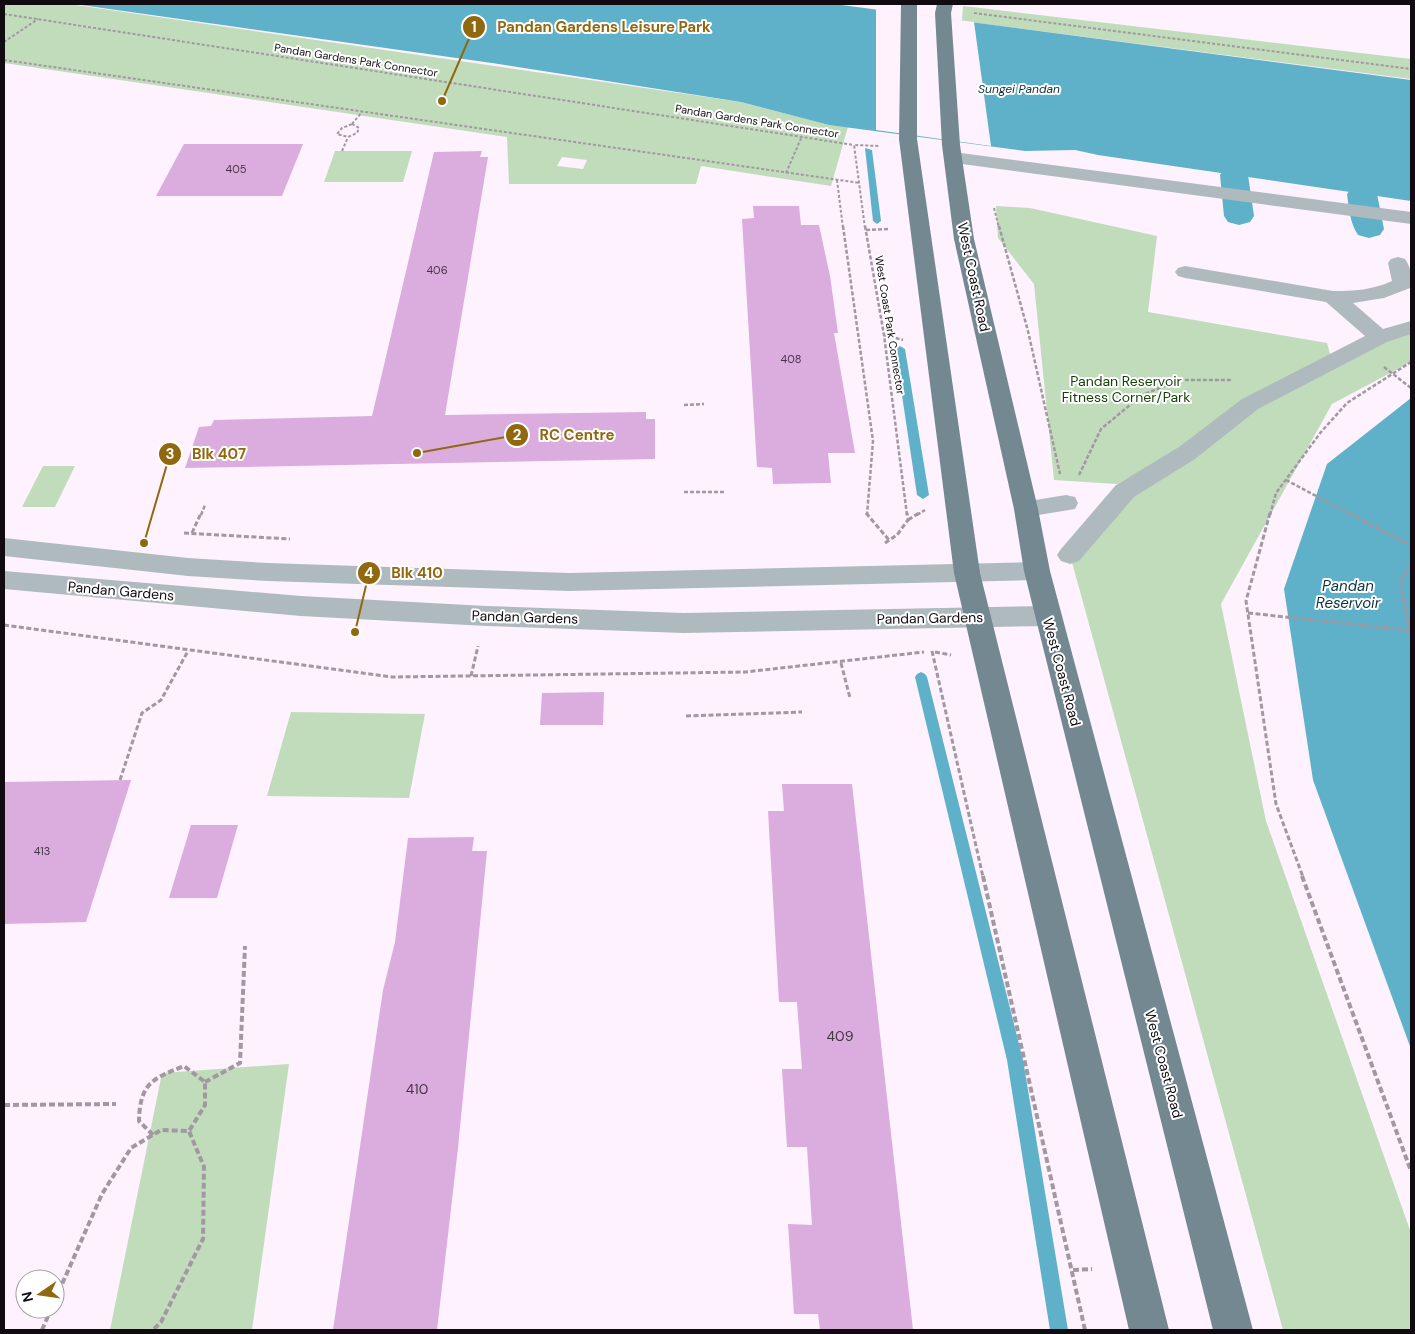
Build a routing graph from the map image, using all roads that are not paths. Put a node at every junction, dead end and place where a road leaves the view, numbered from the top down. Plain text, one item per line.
1 (909, 6) edge
2 (944, 8) edge
3 (952, 152) junction
4 (1411, 218) edge
5 (1398, 263) dead end
6 (1184, 272) dead end
7 (1333, 298) junction
8 (1411, 327) edge
9 (1379, 337) junction
10 (1066, 503) road end
11 (1026, 509) junction
12 (4, 547) edge
13 (1070, 555) dead end
14 (1037, 571) junction
15 (967, 573) junction
16 (4, 580) edge
17 (1048, 616) junction
18 (978, 618) junction
19 (1149, 1330) edge
20 (1233, 1330) edge

1 - 15 main road
2 - 3 main road, West Coast Road
3 - 4 street
3 - 11 main road, West Coast Road
5 - 7 street
6 - 7 street
7 - 9 street
8 - 9 street
9 - 13 street
10 - 11 street
11 - 14 main road, West Coast Road
12 - 15 street
14 - 15 street
14 - 17 main road, West Coast Road
15 - 18 main road
16 - 18 street, Pandan Gardens
17 - 18 street, Pandan Gardens
17 - 20 main road, West Coast Road
18 - 19 main road

